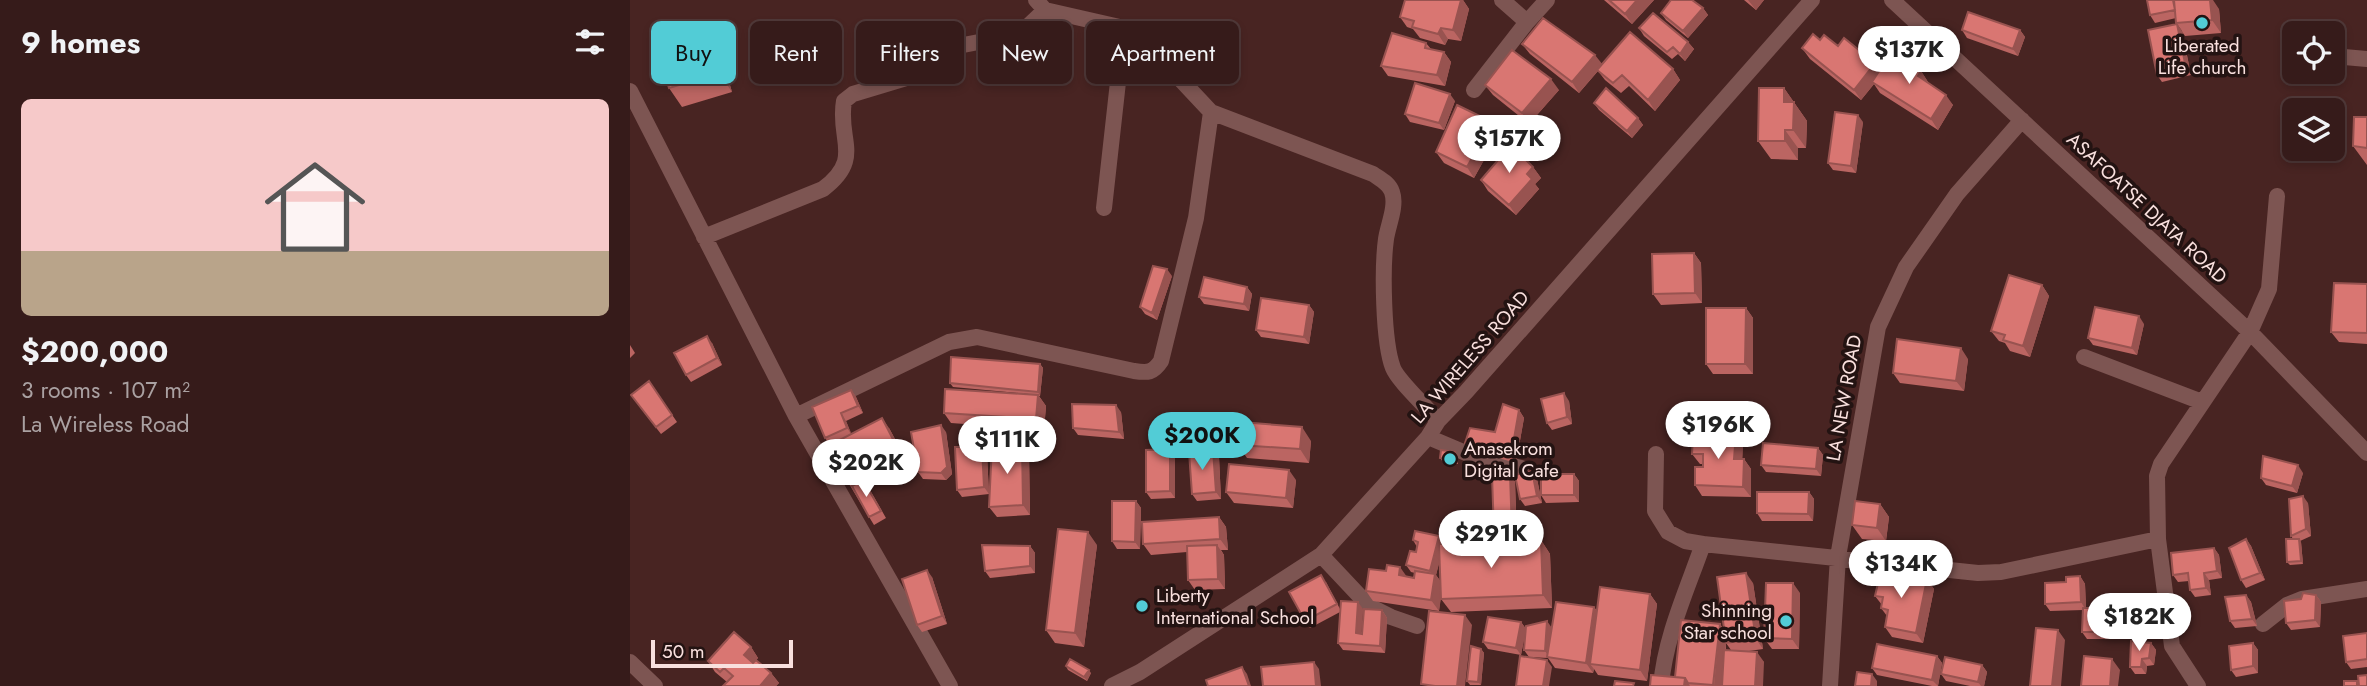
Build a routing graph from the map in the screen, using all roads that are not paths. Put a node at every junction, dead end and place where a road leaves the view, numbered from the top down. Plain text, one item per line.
1 (1502, 0) edge
2 (1547, 0) edge
3 (1812, 0) edge
4 (1892, 0) edge
5 (1041, 5) edge
6 (1099, 21) edge
7 (1527, 22) junction
8 (2345, 57) edge
9 (2367, 59) edge
10 (1118, 84) edge
11 (1185, 84) edge
12 (1474, 90) dead end
13 (630, 91) edge
14 (1211, 112) junction
15 (2022, 120) junction
16 (2277, 196) dead end
17 (1104, 208) dead end
18 (704, 237) junction
19 (2250, 332) junction
20 (2084, 357) dead end
21 (2202, 402) junction
22 (796, 416) junction
23 (1438, 421) junction
24 (1428, 437) junction
25 (2367, 453) edge
26 (1656, 454) dead end
27 (1521, 468) dead end
28 (2158, 539) junction
29 (1703, 544) junction
30 (1321, 555) junction
31 (1838, 557) junction
32 (2367, 589) edge
33 (2263, 624) dead end
34 (1417, 625) dead end
35 (630, 662) edge
36 (1140, 672) junction
37 (655, 686) edge
38 (950, 686) edge
39 (1112, 686) edge
40 (1150, 686) edge
41 (1661, 686) edge
42 (1830, 686) edge
43 (2198, 686) edge

1 - 7 street
2 - 7 street
3 - 23 street, LA WIRELESS ROAD
4 - 15 street, ASAFOATSE DJATA ROAD
5 - 6 street
5 - 18 street
7 - 12 street
8 - 9 street
10 - 17 street
11 - 14 street
13 - 18 street
14 - 22 street
14 - 23 street
15 - 19 street, ASAFOATSE DJATA ROAD
15 - 31 street, LA NEW ROAD
16 - 19 street
18 - 22 street
19 - 21 street
19 - 25 street, ASAFOATSE DJATA ROAD
20 - 21 street
21 - 28 street
22 - 38 street
23 - 24 street, LA WIRELESS ROAD
24 - 27 street
24 - 30 street, LA WIRELESS ROAD
26 - 29 street
28 - 31 street
28 - 43 street
29 - 31 street
29 - 41 street
30 - 34 street
30 - 36 street, LA WIRELESS ROAD
31 - 42 street, LA NEW ROAD
32 - 33 street
35 - 37 street
36 - 39 street, LA WIRELESS ROAD
36 - 40 street

